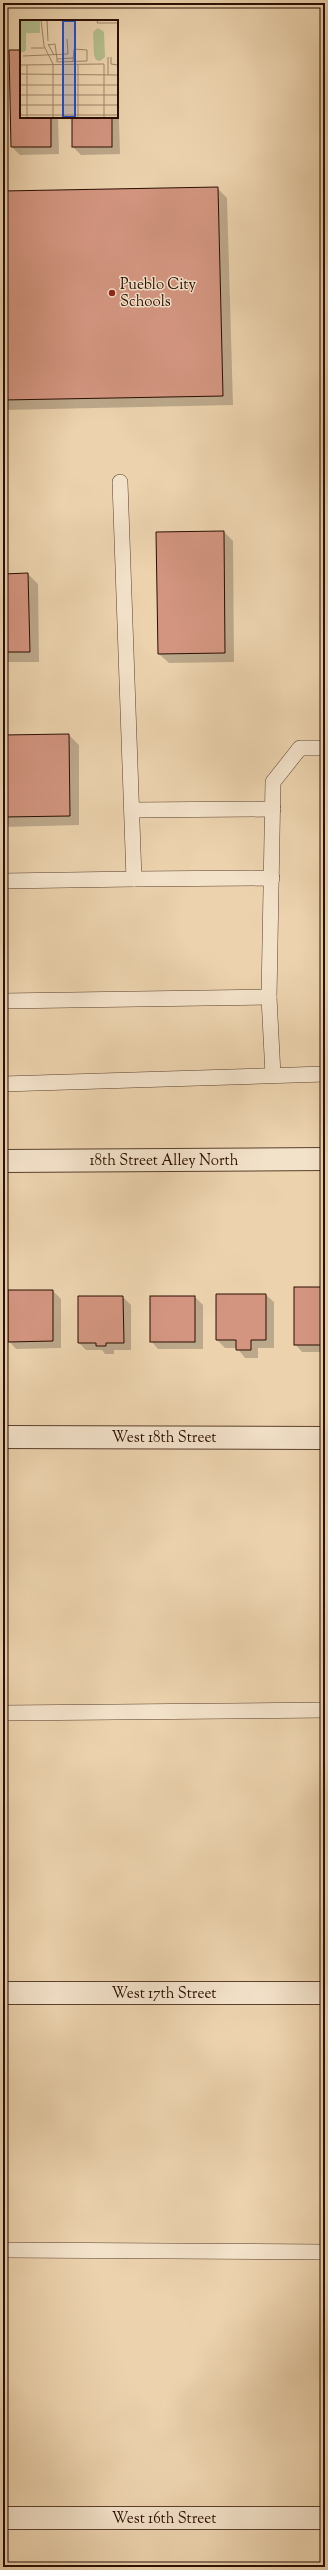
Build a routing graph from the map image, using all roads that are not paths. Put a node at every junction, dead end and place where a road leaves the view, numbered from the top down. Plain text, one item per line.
1 (120, 482) dead end
2 (325, 748) edge
3 (273, 809) junction
4 (132, 810) junction
5 (272, 878) junction
6 (134, 879) junction
7 (3, 881) edge
8 (270, 997) junction
9 (3, 1001) edge
10 (325, 1074) edge
11 (273, 1075) junction
12 (3, 1084) edge
13 (325, 1159) edge
14 (3, 1161) edge
15 (3, 1437) edge
16 (325, 1438) edge
17 (325, 1710) edge
18 (3, 1714) edge
19 (3, 1993) edge
20 (325, 1993) edge
21 (3, 2250) edge
22 (325, 2252) edge
23 (3, 2518) edge
24 (325, 2518) edge

1 - 4 lane
2 - 3 lane
3 - 4 lane
3 - 5 lane
4 - 6 lane
5 - 6 lane
5 - 8 lane
6 - 7 lane
8 - 9 lane
8 - 11 lane
10 - 11 lane
11 - 12 lane
13 - 14 street, 18th Street Alley North
15 - 16 street, West 18th Street
17 - 18 lane
19 - 20 street, West 17th Street
21 - 22 lane
23 - 24 street, West 16th Street

